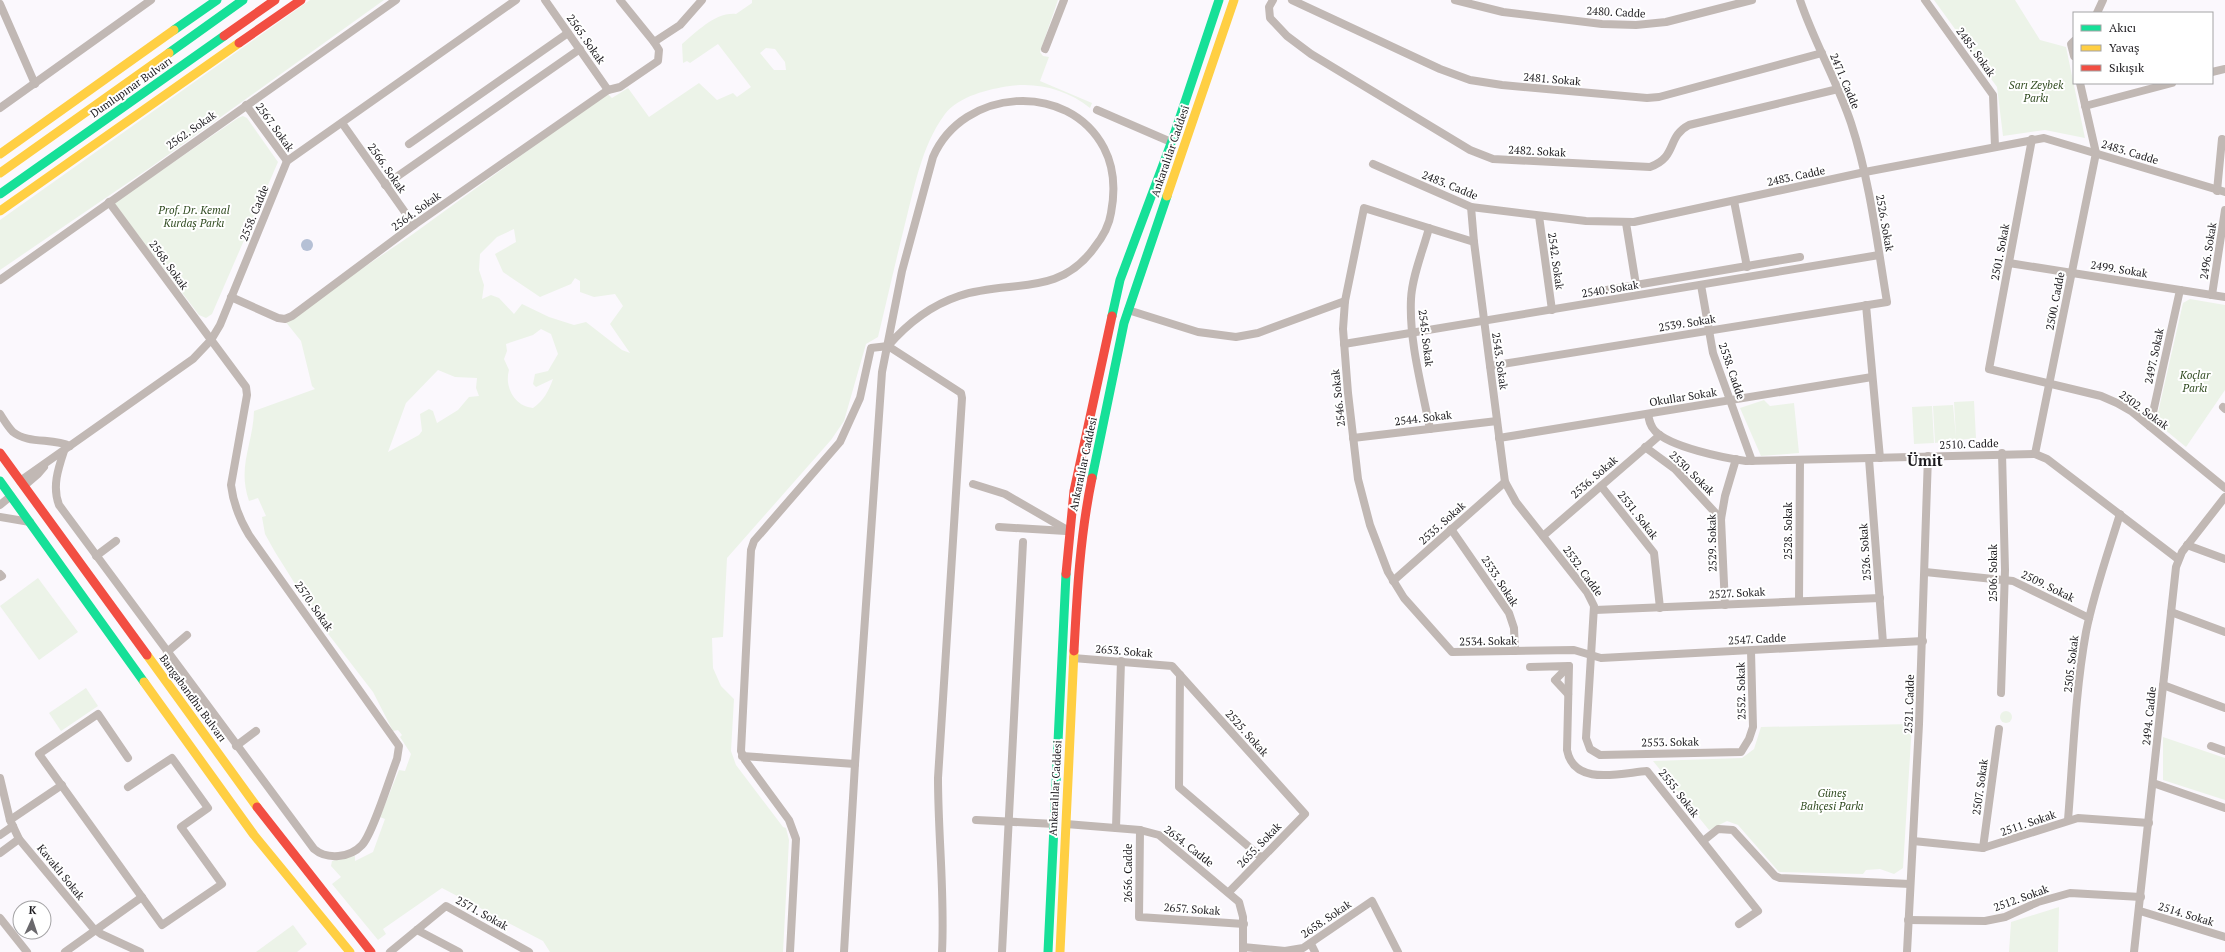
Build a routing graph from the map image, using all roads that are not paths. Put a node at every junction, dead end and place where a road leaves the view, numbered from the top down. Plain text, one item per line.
1 (151, 0) edge
2 (217, 0) edge
3 (243, 0) edge
4 (275, 0) edge
5 (301, 0) edge
6 (396, 0) edge
7 (516, 0) edge
8 (545, 0) edge
9 (620, 0) edge
10 (702, 0) edge
11 (1064, 0) edge
12 (1219, 0) edge
13 (1234, 0) edge
14 (1273, 0) edge
15 (1292, 0) edge
16 (1455, 0) edge
17 (1752, 0) edge
18 (1800, 0) edge
19 (1925, 0) edge
20 (2103, 0) edge
21 (0, 4) edge
22 (2097, 12) edge
23 (568, 33) junction
24 (1208, 34) junction
25 (1222, 38) junction
26 (654, 42) junction
27 (580, 49) junction
28 (1045, 49) dead end
29 (1822, 53) junction
30 (2225, 69) edge
31 (2213, 72) edge
32 (35, 84) junction
33 (2080, 84) edge
34 (2168, 84) edge
35 (1838, 89) junction
36 (608, 90) junction
37 (246, 105) junction
38 (2085, 106) junction
39 (0, 108) edge
40 (1097, 110) dead end
41 (342, 123) junction
42 (2032, 139) junction
43 (2222, 140) dead end
44 (1171, 142) junction
45 (409, 144) dead end
46 (1995, 147) junction
47 (2096, 153) junction
48 (0, 154) edge
49 (287, 161) junction
50 (1373, 164) dead end
51 (1865, 172) junction
52 (0, 173) edge
53 (385, 185) junction
54 (2221, 192) edge
55 (0, 194) edge
56 (1734, 201) junction
57 (109, 202) junction
58 (1471, 207) junction
59 (2225, 210) edge
60 (0, 212) edge
61 (1539, 216) junction
62 (1626, 222) junction
63 (414, 225) junction
64 (1429, 228) junction
65 (1474, 242) junction
66 (1879, 255) junction
67 (1800, 257) dead end
68 (2009, 263) junction
69 (1746, 266) junction
70 (2072, 273) junction
71 (0, 280) edge
72 (1664, 280) junction
73 (1636, 285) junction
74 (1701, 285) junction
75 (2180, 290) junction
76 (1666, 291) junction
77 (1589, 293) dead end
78 (2212, 295) junction
79 (231, 297) junction
80 (2225, 297) edge
81 (1345, 301) junction
82 (1887, 302) joint
83 (1113, 304) junction
84 (1866, 305) junction
85 (1128, 310) junction
86 (1552, 310) junction
87 (1484, 321) junction
88 (1708, 331) junction
89 (1413, 333) junction
90 (211, 340) junction
91 (1344, 344) junction
92 (888, 346) junction
93 (1490, 366) junction
94 (1989, 369) joint
95 (1872, 377) junction
96 (2050, 384) junction
97 (1730, 400) junction
98 (0, 414) edge
99 (1648, 414) junction
100 (1497, 421) junction
101 (2150, 426) junction
102 (1430, 429) junction
103 (1660, 435) junction
104 (1353, 438) junction
105 (1499, 438) junction
106 (1645, 447) junction
107 (67, 449) junction
108 (0, 453) edge
109 (2002, 453) junction
110 (2036, 454) junction
111 (1928, 456) junction
112 (1880, 458) junction
113 (1736, 459) junction
114 (1869, 459) junction
115 (1800, 460) junction
116 (1752, 461) junction
117 (0, 481) edge
118 (1505, 482) junction
119 (22, 484) junction
120 (973, 484) dead end
121 (1601, 486) junction
122 (2225, 488) edge
123 (6, 494) edge
124 (2225, 497) edge
125 (0, 505) edge
126 (2120, 514) junction
127 (0, 517) edge
128 (1721, 519) junction
129 (30, 522) junction
130 (999, 527) dead end
131 (1452, 529) junction
132 (1069, 531) junction
133 (1543, 536) junction
134 (116, 541) dead end
135 (1024, 542) dead end
136 (2187, 545) junction
137 (96, 556) junction
138 (2178, 559) junction
139 (2225, 559) edge
140 (1925, 572) junction
141 (0, 574) edge
142 (0, 577) edge
143 (2004, 579) junction
144 (1394, 582) junction
145 (1880, 598) junction
146 (1799, 601) junction
147 (1725, 605) junction
148 (1660, 608) junction
149 (1595, 610) junction
150 (2171, 612) junction
151 (2089, 618) junction
152 (2225, 632) edge
153 (187, 635) dead end
154 (1923, 641) junction
155 (1883, 643) junction
156 (1515, 651) junction
157 (1751, 651) junction
158 (166, 652) junction
159 (1592, 656) junction
160 (1073, 658) junction
161 (1121, 661) junction
162 (1172, 666) joint
163 (1569, 666) junction
164 (1530, 667) dead end
165 (1180, 675) junction
166 (2163, 685) junction
167 (1568, 694) junction
168 (2001, 694) dead end
169 (2225, 708) edge
170 (1999, 729) dead end
171 (256, 731) dead end
172 (236, 746) junction
173 (2211, 746) dead end
174 (2225, 751) edge
175 (1741, 752) joint
176 (1600, 755) joint
177 (742, 756) junction
178 (128, 758) dead end
179 (855, 764) junction
180 (0, 778) edge
181 (2153, 783) junction
182 (62, 786) junction
183 (128, 787) dead end
184 (2225, 808) edge
185 (1305, 814) joint
186 (976, 820) dead end
187 (2068, 820) junction
188 (1009, 822) junction
189 (11, 823) junction
190 (2149, 823) junction
191 (1055, 824) junction
192 (1066, 824) junction
193 (1116, 828) junction
194 (1140, 830) junction
195 (0, 835) edge
196 (19, 839) junction
197 (1703, 841) junction
198 (1913, 841) junction
199 (1983, 848) junction
200 (0, 853) edge
201 (1262, 858) junction
202 (1910, 884) junction
203 (1229, 892) junction
204 (142, 897) junction
205 (2141, 897) junction
206 (2140, 911) junction
207 (1139, 917) joint
208 (0, 918) edge
209 (1908, 920) junction
210 (1244, 924) junction
211 (1739, 924) dead end
212 (96, 930) junction
213 (417, 930) junction
214 (2225, 937) edge
215 (1311, 944) junction
216 (398, 949) edge
217 (1243, 950) edge
218 (1281, 951) edge
219 (27, 952) edge
220 (65, 952) edge
221 (140, 952) edge
222 (350, 952) edge
223 (371, 952) edge
224 (390, 952) edge
225 (459, 952) edge
226 (528, 952) edge
227 (790, 952) edge
228 (844, 952) edge
229 (942, 952) edge
230 (1002, 952) edge
231 (1048, 952) edge
232 (1060, 952) edge
233 (1315, 952) edge
234 (1398, 952) edge
235 (1907, 952) edge
236 (2134, 952) edge

1 - 32 street
2 - 48 main road
3 - 52 main road, Dumlupınar Bulvarı
4 - 55 main road, Dumlupınar Bulvarı
5 - 60 main road
6 - 37 street, 2562. Sokak
7 - 41 street
8 - 23 street, 2565. Sokak
9 - 26 street
10 - 26 street
11 - 28 street
12 - 24 main road, Ankaralılar Caddesi
13 - 25 main road, Ankaralılar Caddesi
14 - 35 street, 2482. Sokak
15 - 29 street, 2481. Sokak
16 - 17 street, 2480. Cadde
18 - 29 street, 2471. Cadde
19 - 46 street, 2485. Sokak
20 - 22 street
21 - 32 street
23 - 27 street, 2565. Sokak
23 - 45 street
24 - 25 main road
24 - 44 main road, Ankaralılar Caddesi
25 - 85 main road, Ankaralılar Caddesi
26 - 36 street, 2564. Sokak
27 - 36 street, 2565. Sokak
27 - 53 street
29 - 35 street, 2471. Cadde
30 - 31 street
32 - 39 street
33 - 38 street
34 - 38 street
35 - 51 street, 2471. Cadde
36 - 63 street, 2564. Sokak
37 - 49 street, 2567. Sokak
37 - 57 street, 2562. Sokak
38 - 47 street
40 - 44 street
41 - 49 street
41 - 53 street, 2566. Sokak
42 - 46 street, 2483. Cadde
42 - 47 street, 2483. Cadde
42 - 68 street, 2501. Sokak
43 - 54 street
44 - 83 main road, Ankaralılar Caddesi
46 - 51 street, 2483. Cadde
47 - 54 street, 2483. Cadde
47 - 70 street, 2500. Cadde
49 - 79 street, 2558. Cadde
50 - 58 street, 2483. Cadde
51 - 56 street, 2483. Cadde
51 - 66 street, 2526. Sokak
53 - 63 street, 2566. Sokak
56 - 62 street, 2483. Cadde
56 - 69 street
57 - 71 street, 2562. Sokak
57 - 90 street, 2568. Sokak
58 - 61 street, 2483. Cadde
58 - 65 street, 2543. Sokak
59 - 78 street, 2496. Sokak
61 - 62 street, 2483. Cadde
61 - 86 street, 2542. Sokak
62 - 73 street
63 - 79 street, 2564. Sokak
64 - 65 street
64 - 81 street, 2546. Sokak
64 - 89 street, 2545. Sokak
65 - 87 street, 2543. Sokak
66 - 74 street, 2540. Sokak
66 - 82 street, 2526. Sokak
67 - 69 street
68 - 70 street, 2499. Sokak
68 - 94 street, 2501. Sokak
69 - 72 street
70 - 75 street, 2499. Sokak
70 - 96 street, 2500. Cadde
72 - 73 street
72 - 76 street
73 - 77 street
74 - 76 street, 2540. Sokak
74 - 88 street, 2538. Cadde
75 - 78 street, 2499. Sokak
75 - 101 street, 2497. Sokak
76 - 86 street, 2540. Sokak
78 - 80 street, 2499. Sokak
79 - 90 street, 2558. Cadde
81 - 85 street
81 - 91 street, 2546. Sokak
82 - 84 street, 2539. Sokak
83 - 85 main road
83 - 132 main road, Ankaralılar Caddesi
84 - 88 street, 2539. Sokak
84 - 95 street
85 - 160 main road, Ankaralılar Caddesi
86 - 87 street, 2540. Sokak
87 - 89 street, 2540. Sokak
87 - 93 street, 2543. Sokak
88 - 93 street, 2539. Sokak
88 - 97 street, 2538. Cadde
89 - 91 street, 2540. Sokak
89 - 102 street, 2545. Sokak
90 - 107 street, 2558. Cadde
90 - 172 street, 2570. Sokak
91 - 104 street, 2546. Sokak
92 - 92 street
92 - 177 street
92 - 179 street
92 - 229 street
93 - 100 street, 2543. Sokak
94 - 96 street, 2502. Sokak
95 - 97 street, Okullar Sokak
95 - 112 street
96 - 101 street, 2502. Sokak
96 - 110 street, 2500. Cadde
97 - 99 street, Okullar Sokak
97 - 116 street, 2538. Cadde
98 - 107 street
99 - 103 street
99 - 105 street, Okullar Sokak
100 - 102 street, 2544. Sokak
100 - 105 street, 2543. Sokak
101 - 122 street, 2502. Sokak
102 - 104 street, 2544. Sokak
103 - 106 street, 2536. Sokak
103 - 113 street, 2510. Cadde
104 - 144 street, 2546. Sokak
105 - 118 street, 2543. Sokak
106 - 121 street, 2536. Sokak
106 - 128 street, 2530. Sokak
107 - 119 street, 2558. Cadde
107 - 137 street
108 - 119 main road, Bangabandhu Bulvarı
109 - 110 street, 2510. Cadde
109 - 111 street, 2510. Cadde
109 - 143 street, 2506. Sokak
110 - 126 street, 2510. Cadde
111 - 112 street, 2510. Cadde
111 - 140 street, 2521. Cadde
112 - 114 street, 2510. Cadde
113 - 116 street, 2510. Cadde
113 - 128 street, 2529. Sokak
114 - 115 street, 2510. Cadde
114 - 145 street, 2526. Sokak
115 - 116 street, 2510. Cadde
115 - 146 street, 2528. Sokak
117 - 123 main road
118 - 131 street, 2535. Sokak
118 - 133 street, 2532. Cadde
119 - 123 main road
119 - 223 main road, Bangabandhu Bulvarı
120 - 132 street
121 - 133 street, 2536. Sokak
121 - 148 street, 2531. Sokak
123 - 125 street
123 - 129 main road
124 - 136 street, 2494. Cadde
126 - 138 street, 2510. Cadde
126 - 151 street, 2505. Sokak
127 - 129 street
128 - 147 street, 2529. Sokak
129 - 222 main road
130 - 132 street
131 - 144 street, 2535. Sokak
131 - 156 street, 2533. Sokak
132 - 191 main road, Ankaralılar Caddesi
133 - 149 street, 2532. Cadde
134 - 137 street
135 - 188 street
136 - 138 street, 2494. Cadde
136 - 139 street
137 - 158 street
138 - 150 street, 2494. Cadde
140 - 143 street, 2509. Sokak
140 - 154 street, 2521. Cadde
141 - 142 street
143 - 151 street, 2509. Sokak
143 - 168 street, 2506. Sokak
144 - 156 street, 2534. Sokak
145 - 146 street, 2527. Sokak
145 - 155 street, 2526. Sokak
146 - 147 street, 2527. Sokak
147 - 148 street, 2527. Sokak
148 - 149 street, 2527. Sokak
149 - 159 street, 2532. Cadde
150 - 152 street
150 - 166 street, 2494. Cadde
151 - 187 street, 2505. Sokak
153 - 158 street
154 - 155 street, 2547. Cadde
154 - 198 street, 2521. Cadde
155 - 157 street, 2547. Cadde
156 - 159 street, 2534. Sokak
157 - 159 street, 2547. Cadde
157 - 175 street, 2552. Sokak
158 - 172 street
159 - 176 street, 2532. Cadde
160 - 161 street, 2653. Sokak
160 - 192 main road, Ankaralılar Caddesi
161 - 162 street, 2653. Sokak
161 - 193 street
162 - 165 street, 2525. Sokak
163 - 164 street
163 - 167 street, 2555. Sokak
163 - 167 street
165 - 185 street, 2525. Sokak
165 - 201 street
166 - 169 street
166 - 181 street, 2494. Cadde
167 - 197 street, 2555. Sokak
170 - 199 street, 2507. Sokak
171 - 172 street
173 - 174 street
175 - 176 street, 2553. Sokak
177 - 179 street
177 - 227 street
178 - 182 street
179 - 228 street
180 - 189 street, Kavaklı Sokak
181 - 184 street
181 - 190 street, 2494. Cadde
182 - 189 street
182 - 204 street
183 - 204 street
185 - 201 street, 2655. Sokak
186 - 188 street
187 - 190 street, 2511. Sokak
187 - 199 street, 2511. Sokak
188 - 191 street
188 - 230 street
189 - 195 street
189 - 196 street, Kavaklı Sokak
190 - 205 street, 2494. Cadde
191 - 192 main road
191 - 231 main road, Ankaralılar Caddesi
192 - 193 street, 2654. Cadde
192 - 232 main road, Ankaralılar Caddesi
193 - 194 street, 2654. Cadde
194 - 203 street, 2654. Cadde
194 - 207 street, 2656. Cadde
196 - 200 street
196 - 212 street, Kavaklı Sokak
197 - 202 street
197 - 211 street, 2555. Sokak
198 - 199 street, 2511. Sokak
198 - 202 street, 2521. Cadde
201 - 203 street, 2655. Sokak
202 - 209 street, 2521. Cadde
203 - 210 street, 2654. Cadde
204 - 212 street
205 - 206 street, 2494. Cadde
205 - 209 street, 2512. Sokak
206 - 214 street, 2514. Sokak
206 - 236 street, 2494. Cadde
207 - 210 street, 2657. Sokak
208 - 219 street
209 - 235 street, 2521. Cadde
210 - 217 street, 2654. Cadde
212 - 220 street
212 - 221 street, Kavaklı Sokak
213 - 216 street, 2571. Sokak
213 - 225 street
213 - 226 street, 2571. Sokak
215 - 218 street, 2658. Sokak
215 - 233 street
215 - 234 street, 2658. Sokak
216 - 224 street, 2571. Sokak
217 - 218 street, 2658. Sokak

